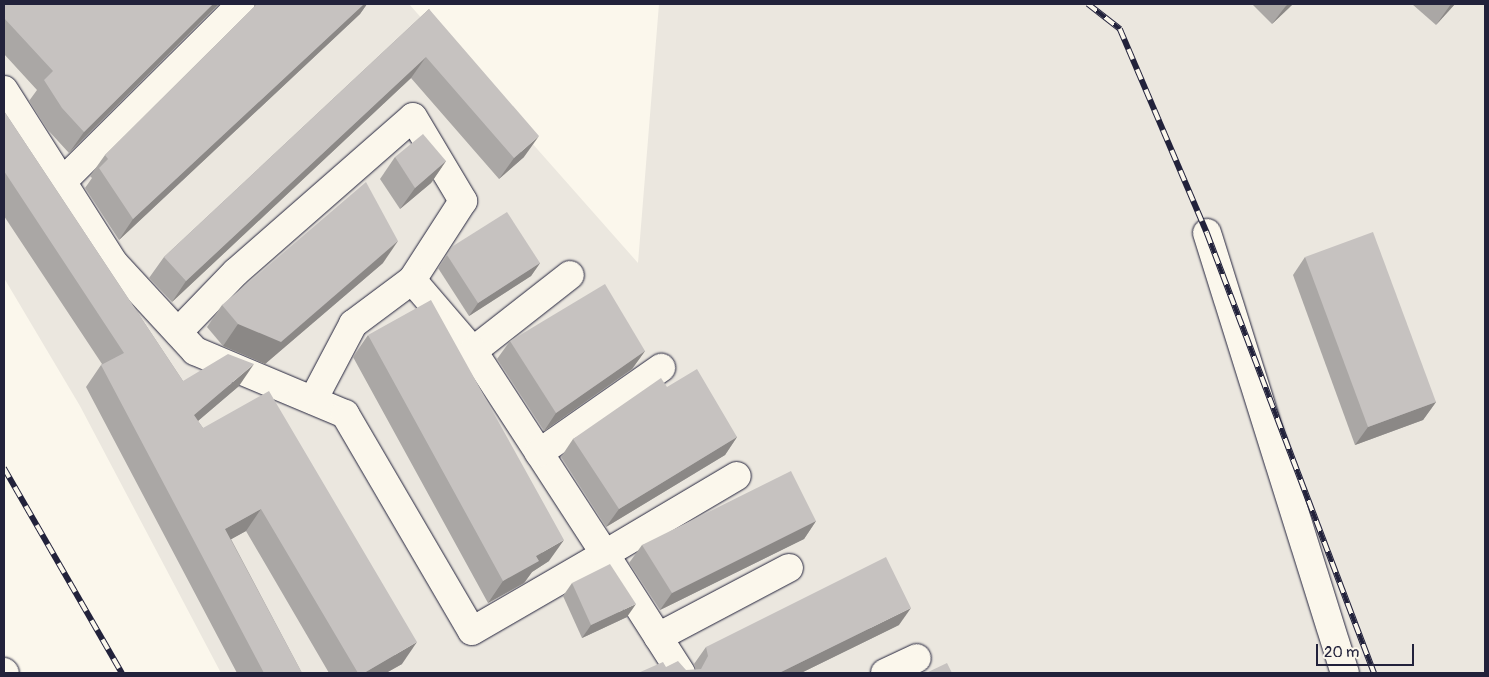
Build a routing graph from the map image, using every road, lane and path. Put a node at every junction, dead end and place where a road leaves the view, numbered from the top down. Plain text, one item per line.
1 (242, 4) edge
2 (4, 90) edge
3 (62, 182) junction
4 (1207, 233) dead end
5 (570, 275) dead end
6 (412, 280) junction
7 (178, 332) junction
8 (473, 351) junction
9 (661, 368) dead end
10 (313, 400) junction
11 (539, 453) junction
12 (737, 476) dead end
13 (605, 554) junction
14 (789, 568) dead end
15 (658, 637) junction
16 (917, 658) dead end
17 (681, 673) edge
18 (885, 673) edge
19 (1345, 673) edge

1 - 3 street
2 - 3 street
3 - 7 street
4 - 19 street
5 - 8 street
6 - 7 street
6 - 8 street
6 - 10 street
7 - 10 street
8 - 11 street
9 - 11 street
10 - 13 street
11 - 13 street
12 - 13 street
13 - 15 street
14 - 15 street
15 - 17 street
16 - 18 street

